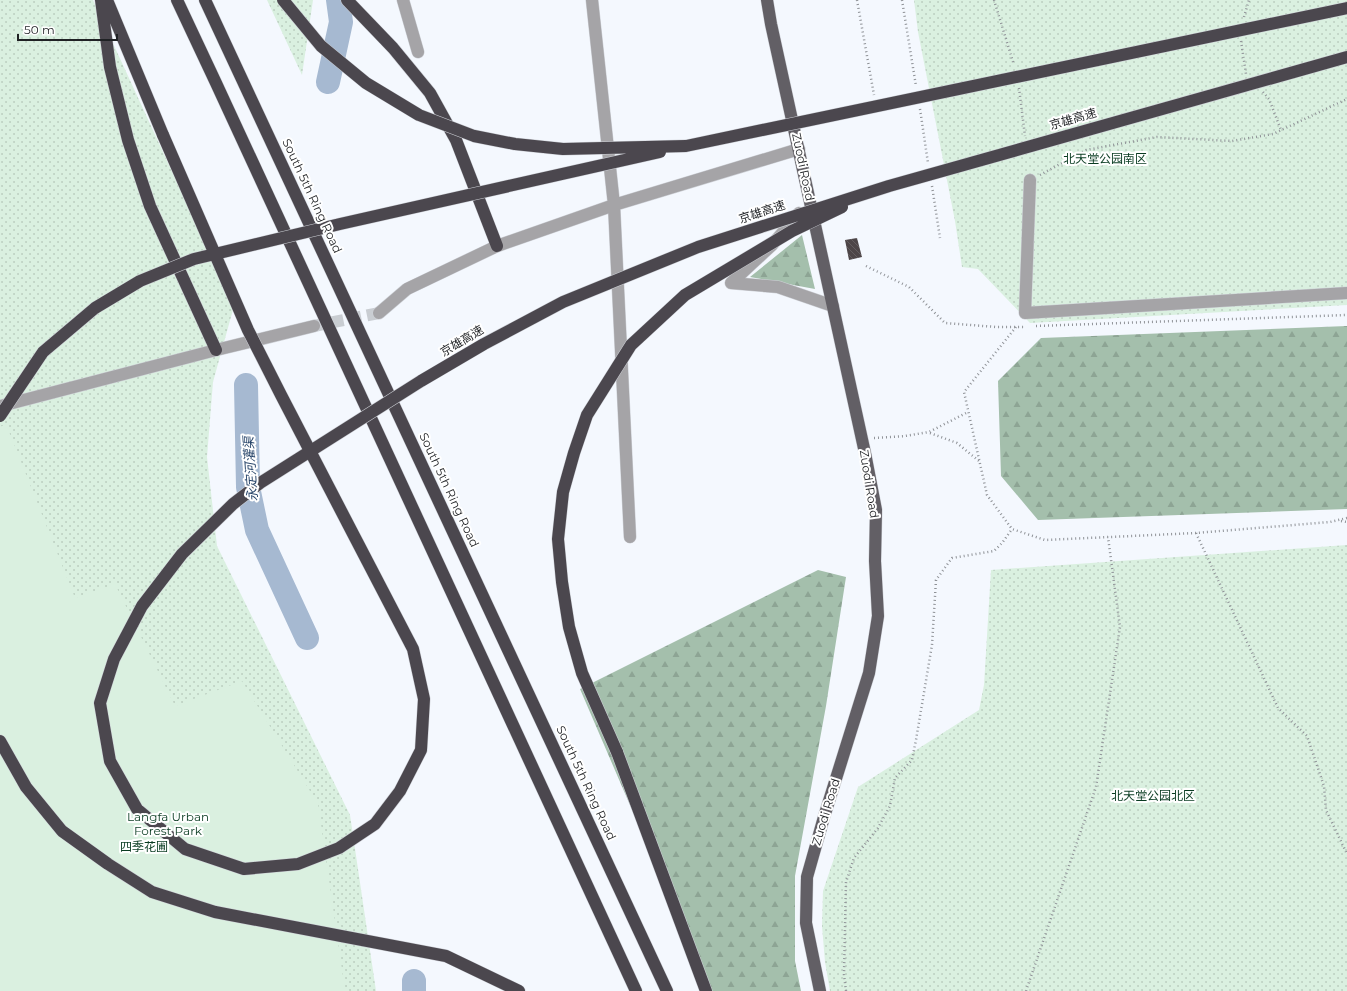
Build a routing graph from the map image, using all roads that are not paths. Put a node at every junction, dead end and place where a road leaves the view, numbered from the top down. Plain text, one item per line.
1 (101, 0) edge
2 (107, 0) edge
3 (177, 0) edge
4 (205, 0) edge
5 (283, 0) edge
6 (347, 0) edge
7 (403, 0) edge
8 (592, 0) edge
9 (767, 0) edge
10 (1347, 8) edge
11 (418, 52) dead end
12 (1347, 57) edge
13 (686, 146) junction
14 (799, 149) junction
15 (1030, 180) dead end
16 (889, 186) junction
17 (810, 200) junction
18 (614, 205) junction
19 (497, 246) junction
20 (1347, 293) edge
21 (833, 306) junction
22 (379, 313) tunnel mouth
23 (314, 326) tunnel mouth
24 (216, 350) junction
25 (0, 407) edge
26 (0, 416) edge
27 (630, 536) dead end
28 (0, 741) edge
29 (519, 991) edge
30 (636, 991) edge
31 (667, 991) edge
32 (706, 991) edge
33 (820, 991) edge

1 - 24 highway
2 - 16 highway, 京雄高速, bridge
3 - 30 highway
4 - 31 highway, South 5th Ring Road
5 - 13 highway, bridge
6 - 19 highway
7 - 11 street
8 - 18 street
9 - 14 main road, Zuodi Road
10 - 13 highway, bridge
12 - 16 highway, 京雄高速, bridge
13 - 26 highway, bridge
14 - 17 main road, Zuodi Road
14 - 18 street
15 - 20 street
16 - 32 highway, bridge
17 - 21 main road, Zuodi Road
17 - 21 street
18 - 19 street
18 - 27 street
19 - 22 street
21 - 33 main road, Zuodi Road
23 - 24 street
24 - 25 street
28 - 29 highway

